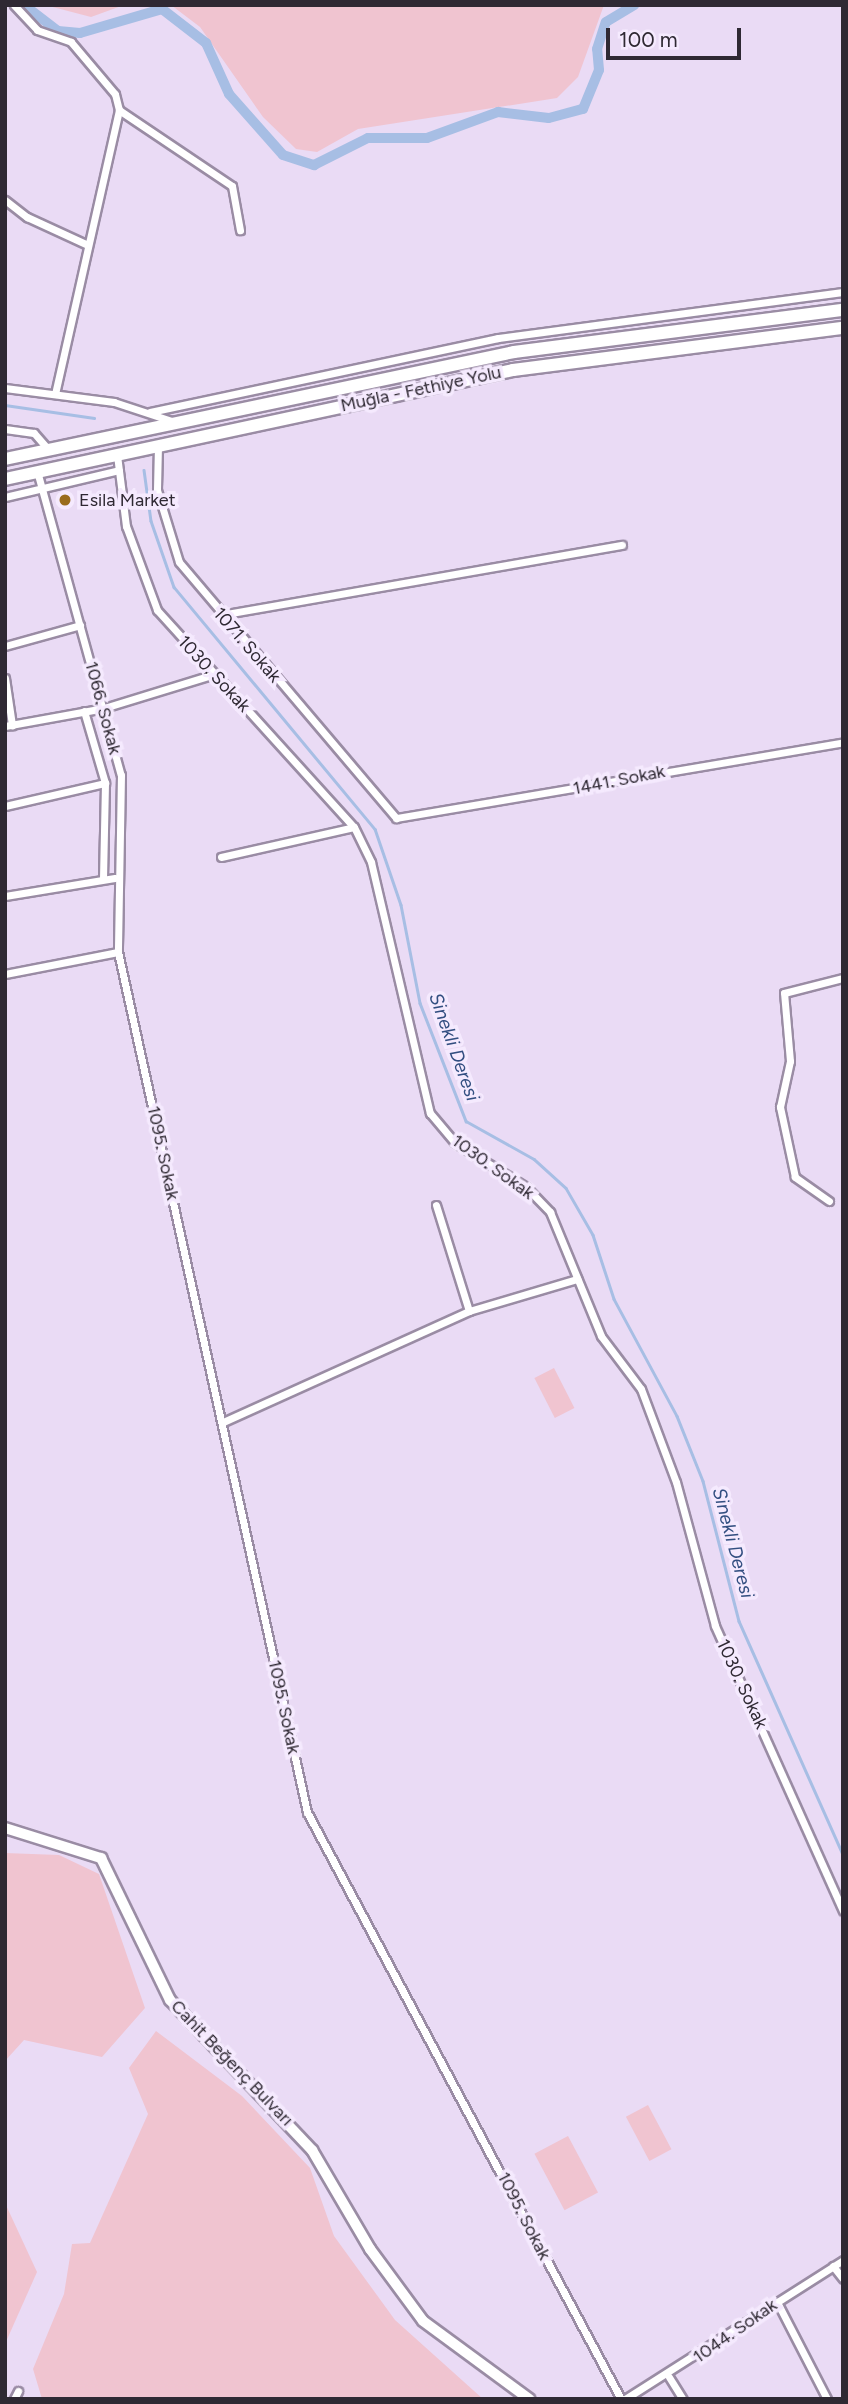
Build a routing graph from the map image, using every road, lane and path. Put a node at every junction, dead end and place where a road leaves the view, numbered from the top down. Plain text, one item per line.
1 (14, 5) edge
2 (119, 110) junction
3 (5, 200) edge
4 (240, 230) dead end
5 (88, 245) junction
6 (843, 292) edge
7 (843, 310) edge
8 (843, 328) edge
9 (360, 365) junction
10 (364, 382) junction
11 (5, 388) edge
12 (55, 394) junction
13 (150, 412) junction
14 (176, 422) junction
15 (5, 429) edge
16 (158, 445) junction
17 (48, 449) junction
18 (117, 454) junction
19 (5, 459) edge
20 (119, 470) junction
21 (37, 471) junction
22 (5, 479) edge
23 (41, 488) junction
24 (5, 497) edge
25 (622, 545) dead end
26 (220, 615) junction
27 (80, 625) junction
28 (5, 646) edge
29 (211, 675) junction
30 (5, 678) edge
31 (104, 708) junction
32 (84, 711) junction
33 (9, 725) edge
34 (843, 741) edge
35 (105, 783) junction
36 (5, 806) edge
37 (396, 818) joint
38 (354, 827) junction
39 (221, 857) dead end
40 (115, 878) junction
41 (103, 879) junction
42 (5, 896) edge
43 (118, 952) junction
44 (5, 974) edge
45 (843, 978) edge
46 (829, 1201) dead end
47 (436, 1205) dead end
48 (576, 1279) junction
49 (468, 1311) junction
50 (223, 1422) junction
51 (5, 1828) edge
52 (843, 1911) edge
53 (843, 2260) edge
54 (833, 2266) junction
55 (843, 2279) edge
56 (777, 2302) junction
57 (669, 2377) junction
58 (511, 2385) junction
59 (18, 2390) dead end
60 (14, 2399) edge
61 (513, 2399) edge
62 (527, 2399) edge
63 (623, 2399) edge
64 (683, 2399) edge
65 (827, 2399) edge

1 - 2 street
2 - 4 street
2 - 5 street
3 - 5 street
5 - 12 street
6 - 9 street
7 - 10 highway, Muğla - Fethiye Yolu
8 - 16 highway, Muğla - Fethiye Yolu
9 - 10 street
9 - 13 street
10 - 14 highway, Muğla - Fethiye Yolu
11 - 12 street
12 - 13 street
13 - 14 street
14 - 17 highway, Muğla - Fethiye Yolu
15 - 17 street
16 - 18 highway, Muğla - Fethiye Yolu
16 - 26 street, 1071. Sokak
17 - 19 highway, Muğla - Fethiye Yolu
18 - 20 street, 1030. Sokak
18 - 21 highway, Muğla - Fethiye Yolu
20 - 23 street
20 - 29 street, 1030. Sokak
21 - 22 highway, Muğla - Fethiye Yolu
21 - 23 street, 1066. Sokak
23 - 24 street
23 - 27 street, 1066. Sokak
25 - 26 street
26 - 37 street, 1071. Sokak
27 - 28 street
27 - 31 street, 1066. Sokak
29 - 31 street
29 - 38 street, 1030. Sokak
30 - 33 street
31 - 32 street
31 - 40 street, 1066. Sokak
32 - 33 street
32 - 35 street
34 - 37 street, 1441. Sokak
35 - 36 street
35 - 41 street
38 - 39 street
38 - 48 street, 1030. Sokak
40 - 41 street
40 - 43 street, 1066. Sokak
41 - 42 street
43 - 44 street
43 - 50 street, 1095. Sokak
45 - 46 street
47 - 49 street
48 - 49 street
48 - 52 street, 1030. Sokak
49 - 50 street
50 - 63 street, 1095. Sokak
51 - 58 main road, Cahit Beğenç Bulvarı
53 - 54 street, 1044. Sokak
54 - 55 street
54 - 56 street, 1044. Sokak
56 - 57 street, 1044. Sokak
56 - 65 street
57 - 63 street, 1044. Sokak
57 - 64 street
58 - 61 street
58 - 62 main road, Cahit Beğenç Bulvarı
59 - 60 street

